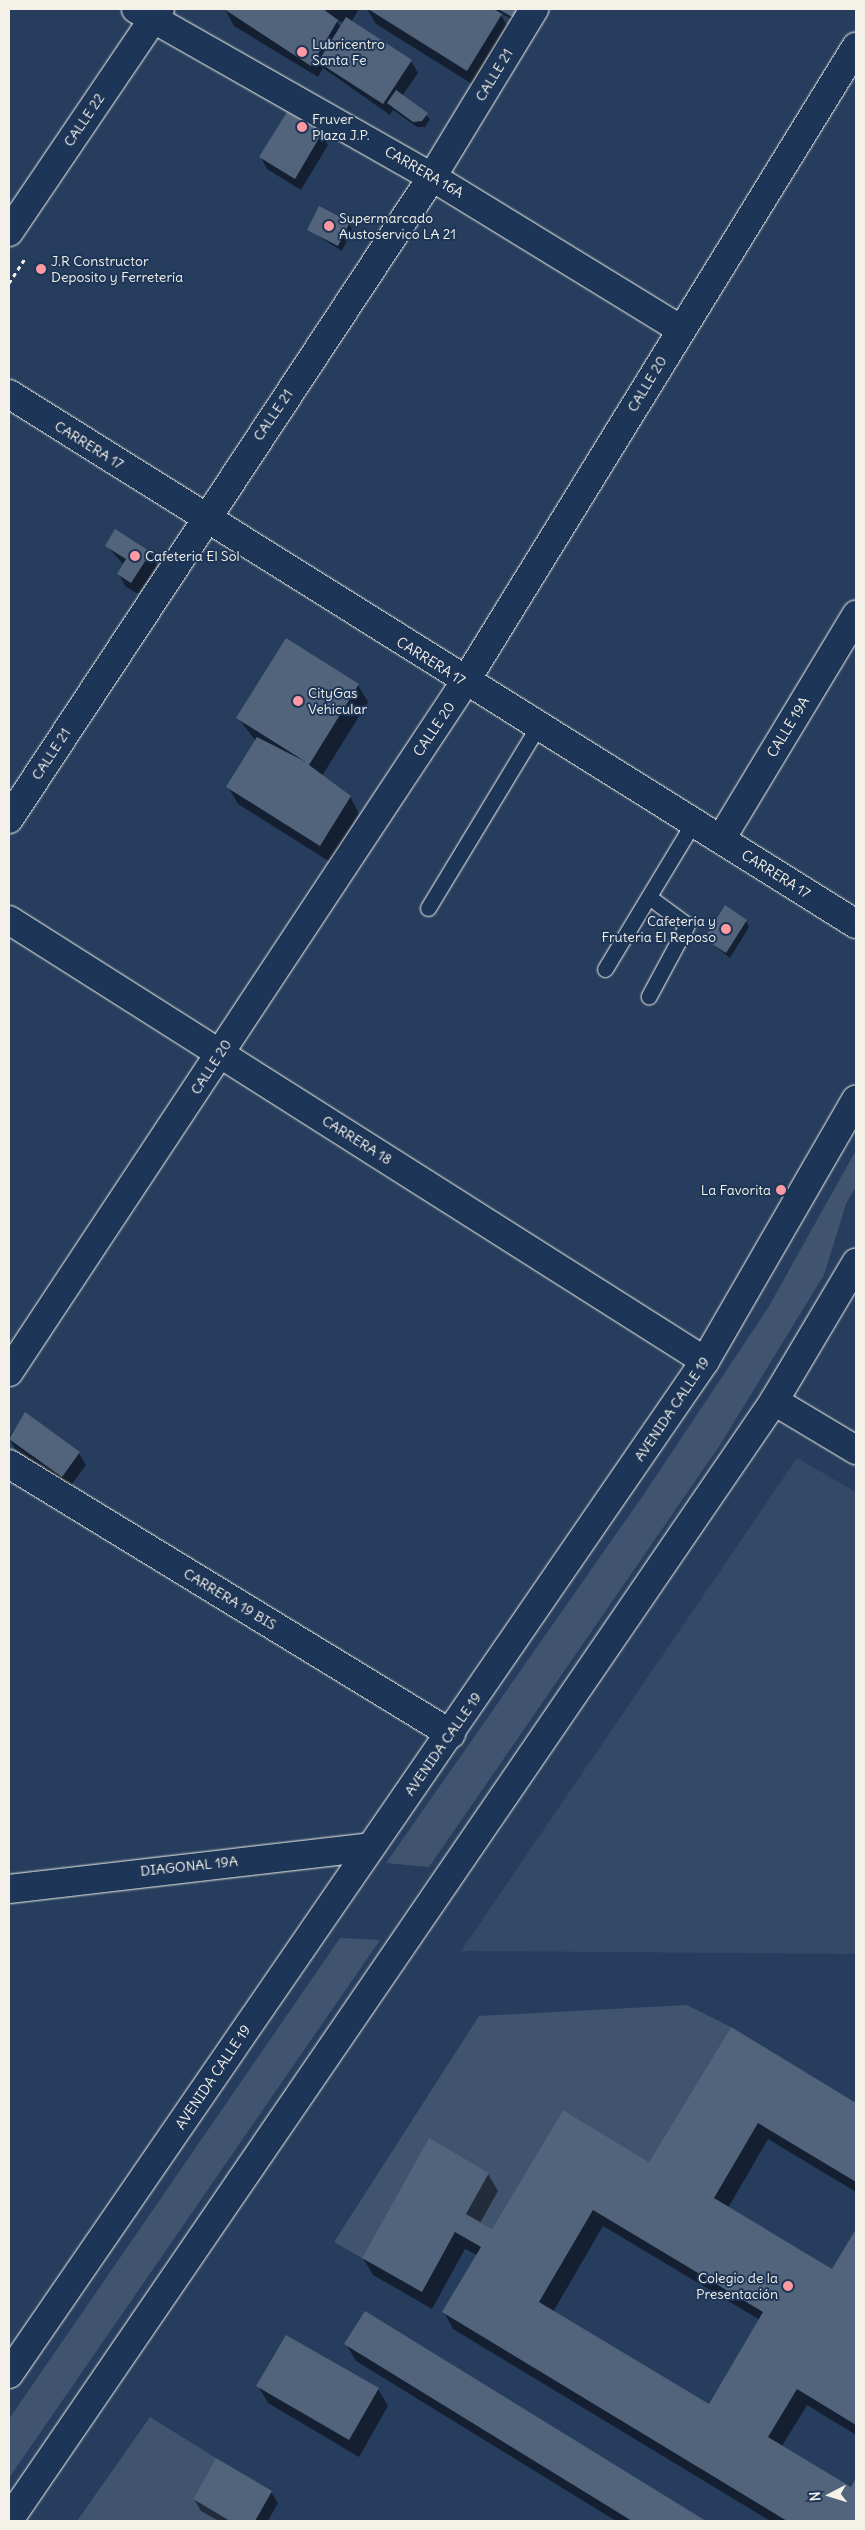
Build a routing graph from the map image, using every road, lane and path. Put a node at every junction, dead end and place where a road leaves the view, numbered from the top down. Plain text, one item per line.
1 (534, 9) edge
2 (150, 12) edge
3 (856, 47) edge
4 (432, 176) junction
5 (9, 232) edge
6 (680, 329) junction
7 (9, 394) edge
8 (205, 518) junction
9 (856, 615) edge
10 (465, 682) junction
11 (537, 728) junction
12 (9, 819) edge
13 (693, 823) junction
14 (720, 839) junction
15 (649, 897) junction
16 (428, 908) dead end
17 (9, 920) edge
18 (856, 924) edge
19 (605, 969) dead end
20 (649, 996) dead end
21 (220, 1054) junction
22 (856, 1099) edge
23 (856, 1263) edge
24 (705, 1361) junction
25 (9, 1372) edge
26 (774, 1401) junction
27 (856, 1450) edge
28 (9, 1464) edge
29 (451, 1734) junction
30 (371, 1847) junction
31 (9, 1889) edge
32 (9, 2374) edge
33 (9, 2520) edge

1 - 4 street, CALLE 21
2 - 4 street, CARRERA 16A
2 - 5 street, CALLE 22
3 - 6 street, CALLE 20
4 - 6 street, CARRERA 16A
4 - 8 street, CALLE 21
6 - 10 street, CALLE 20
7 - 8 street, CARRERA 17
8 - 10 street, CARRERA 17
8 - 12 street, CALLE 21
9 - 14 street, CALLE 19A
10 - 11 street, CARRERA 17
10 - 21 street, CALLE 20
11 - 13 street, CARRERA 17
11 - 16 lane
13 - 14 street, CARRERA 17
13 - 15 lane
14 - 18 street, CARRERA 17
15 - 19 lane
15 - 20 lane
17 - 21 street, CARRERA 18
21 - 24 street, CARRERA 18
21 - 25 street, CALLE 20
22 - 24 street, AVENIDA CALLE 19
23 - 26 street
24 - 29 street, AVENIDA CALLE 19
26 - 27 street
26 - 33 street
28 - 29 street, CARRERA 19 BIS
29 - 30 street, AVENIDA CALLE 19
30 - 31 street, DIAGONAL 19A
30 - 32 street, AVENIDA CALLE 19

